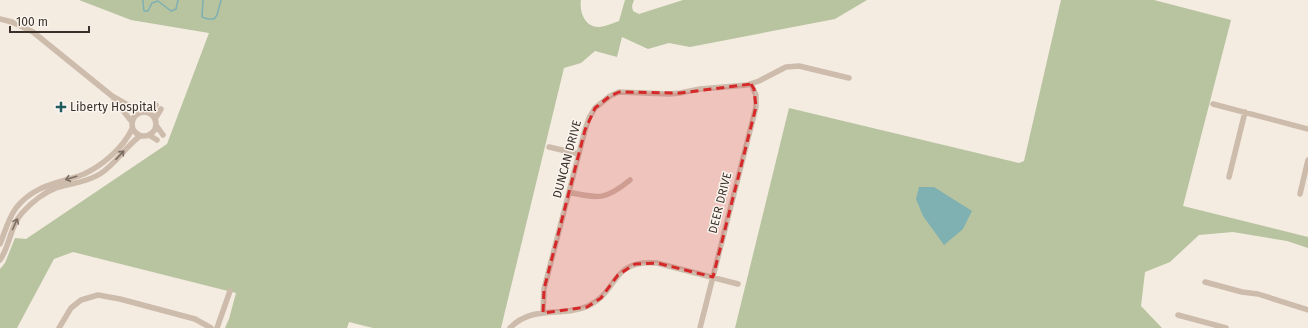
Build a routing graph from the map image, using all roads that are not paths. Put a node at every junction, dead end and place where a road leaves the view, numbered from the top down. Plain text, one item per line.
1 (0, 19) edge
2 (849, 78) dead end
3 (751, 84) junction
4 (112, 96) junction
5 (1213, 104) dead end
6 (156, 105) dead end
7 (161, 109) dead end
8 (143, 112) junction
9 (1245, 112) junction
10 (156, 122) junction
11 (132, 125) junction
12 (1308, 129) edge
13 (149, 135) junction
14 (163, 135) dead end
15 (140, 136) junction
16 (157, 140) dead end
17 (549, 147) dead end
18 (579, 154) junction
19 (1308, 160) edge
20 (1229, 177) dead end
21 (630, 180) dead end
22 (569, 192) junction
23 (1300, 194) dead end
24 (0, 244) edge
25 (0, 260) edge
26 (713, 277) junction
27 (1205, 282) dead end
28 (738, 284) dead end
29 (230, 291) dead end
30 (1308, 310) edge
31 (543, 313) junction
32 (1178, 315) dead end
33 (59, 328) edge
34 (211, 328) edge
35 (217, 328) edge
36 (510, 328) edge
37 (700, 328) edge
38 (1226, 328) edge

1 - 4 street
2 - 3 street, DUNCAN DRIVE
3 - 18 street, DUNCAN DRIVE
3 - 26 street, DEER DRIVE
4 - 8 street
4 - 11 street
5 - 9 street
6 - 8 street
7 - 10 street
8 - 10 street
8 - 11 street
9 - 12 street
9 - 20 street
10 - 13 street
10 - 14 street
11 - 15 street
11 -> 24 street
13 - 15 street
13 - 16 street
25 -> 15 street
17 - 18 street
18 - 22 street, DUNCAN DRIVE
19 - 23 street
21 - 22 street
22 - 31 street, DUNCAN DRIVE
26 - 28 street
26 - 31 street
26 - 37 street, DEER DRIVE
27 - 30 street
29 - 35 street
31 - 36 street
32 - 38 street
33 - 34 street

